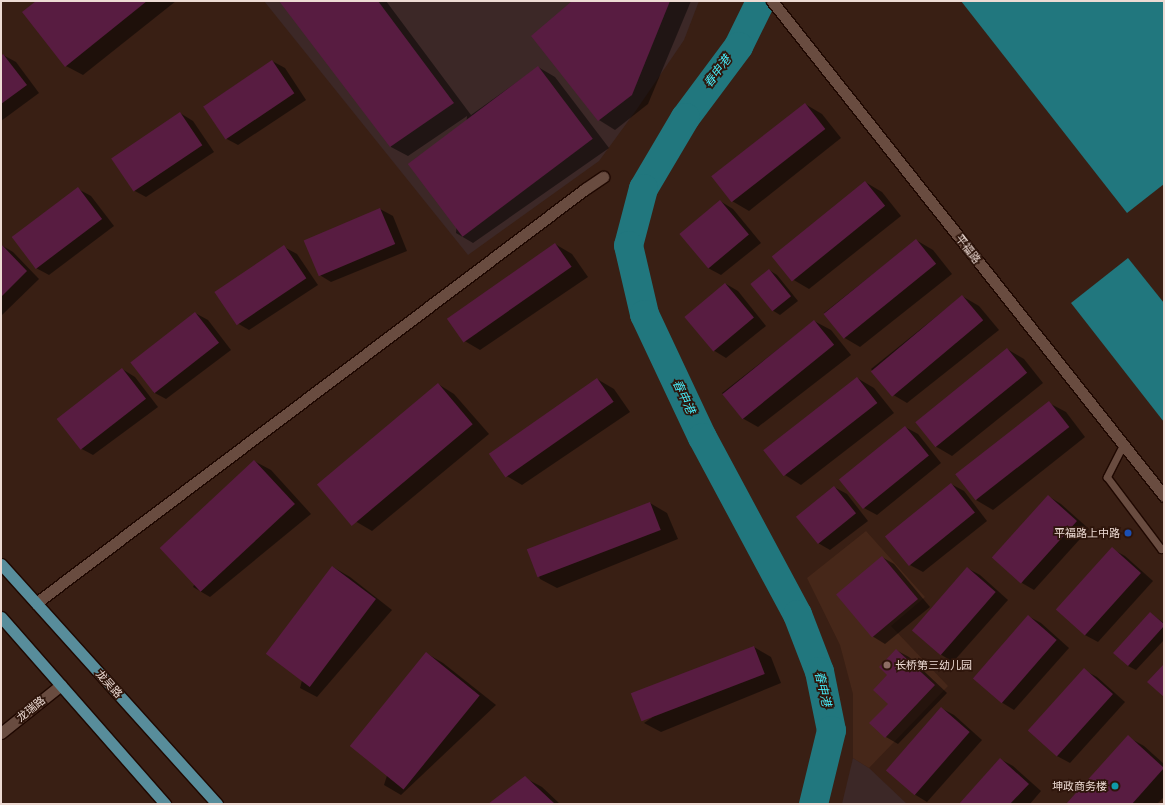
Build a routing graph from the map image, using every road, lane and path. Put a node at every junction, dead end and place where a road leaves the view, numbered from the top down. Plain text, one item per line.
1 (772, 1) edge
2 (603, 177) dead end
3 (1123, 445) junction
4 (1164, 496) edge
5 (1164, 548) edge
6 (1, 564) edge
7 (36, 603) junction
8 (1, 617) edge
9 (61, 685) junction
10 (1, 732) edge
11 (164, 804) edge
12 (217, 804) edge

1 - 3 street, 平福路
2 - 7 street
3 - 4 street, 平福路
3 - 5 lane
6 - 7 main road, 龙吴路
7 - 12 main road, 龙吴路
8 - 9 main road
9 - 10 street, 龙瑞路
9 - 11 main road

